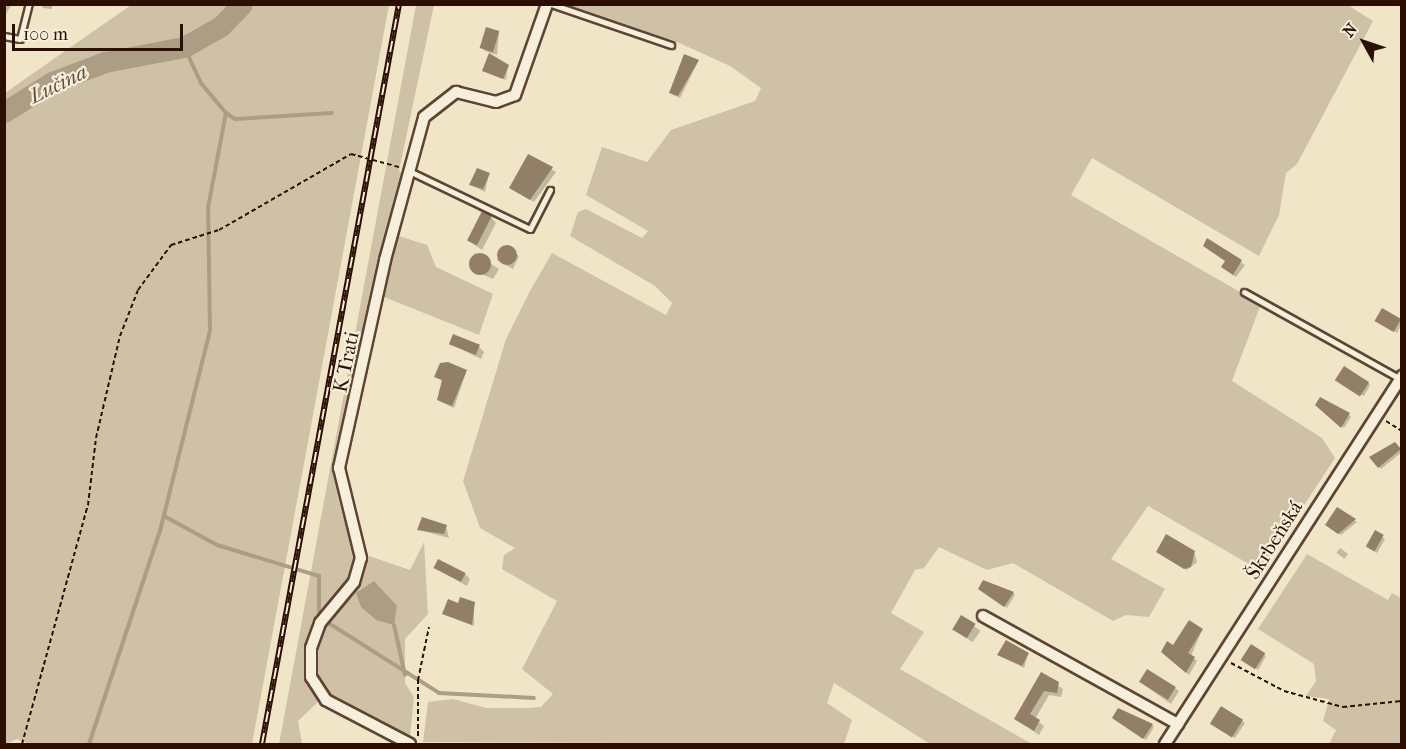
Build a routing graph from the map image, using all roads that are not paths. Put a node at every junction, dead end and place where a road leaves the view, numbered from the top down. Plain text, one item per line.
1 (29, 4) edge
2 (549, 4) edge
3 (4, 36) edge
4 (670, 45) dead end
5 (407, 170) junction
6 (550, 190) dead end
7 (1244, 292) dead end
8 (1401, 378) edge
9 (983, 616) dead end
10 (1178, 724) junction
11 (410, 744) edge
12 (1165, 744) edge

1 - 3 lane
2 - 4 lane
2 - 5 street, K Trati
5 - 6 lane
5 - 11 street, K Trati
7 - 8 lane
8 - 10 street, Škrbeňská
9 - 10 street
10 - 12 street, Škrbeňská

